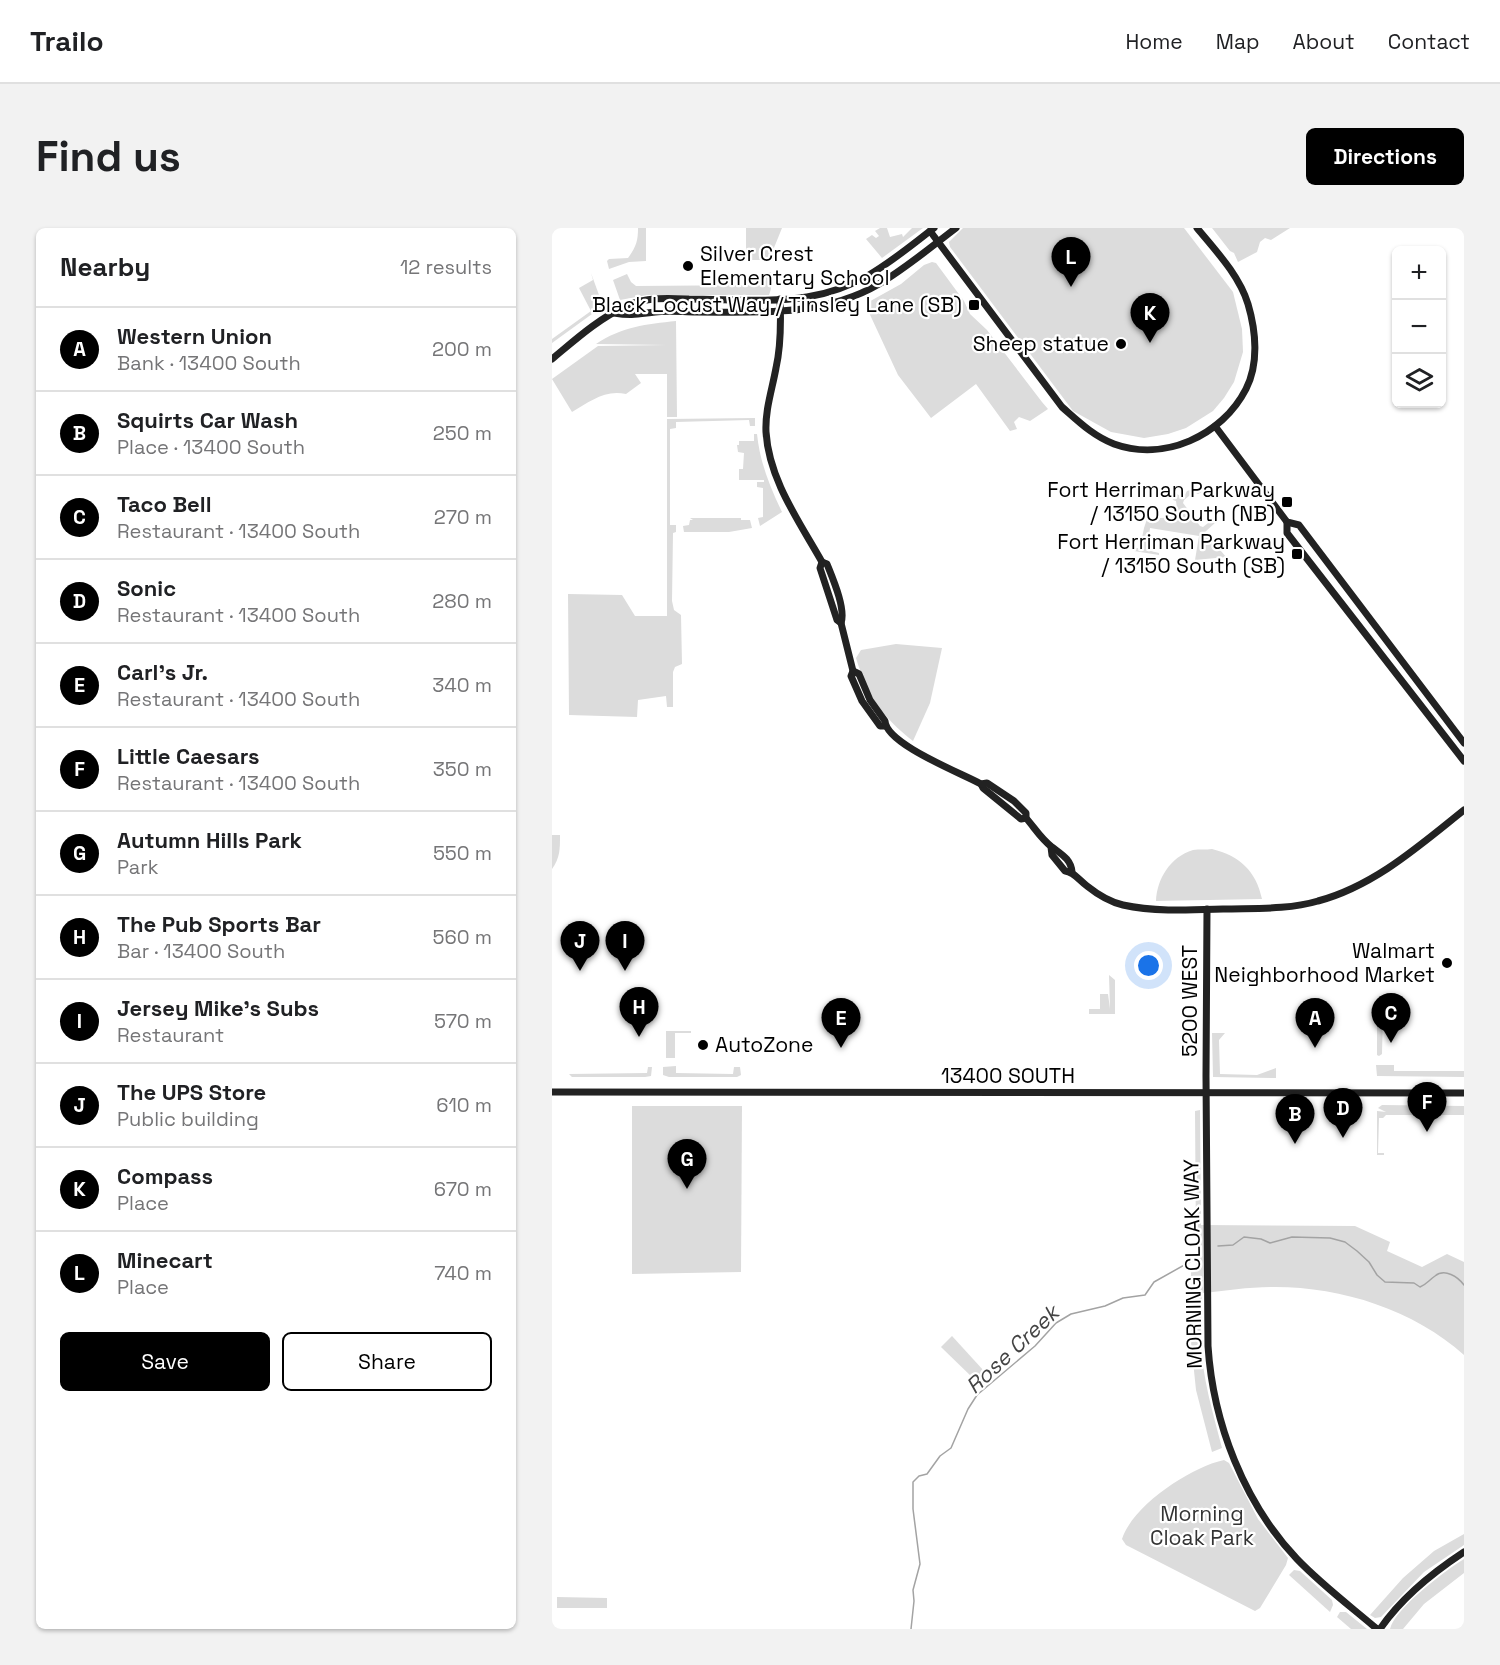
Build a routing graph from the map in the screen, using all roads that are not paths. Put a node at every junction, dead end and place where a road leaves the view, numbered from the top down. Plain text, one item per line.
1 (956, 228) edge
2 (1197, 228) edge
3 (932, 230) edge
4 (938, 242) junction
5 (780, 299) junction
6 (780, 311) junction
7 (614, 313) junction
8 (552, 359) edge
9 (1215, 426) junction
10 (1287, 522) junction
11 (1464, 742) edge
12 (1464, 761) edge
13 (1464, 810) edge
14 (1207, 909) junction
15 (552, 1092) edge
16 (1207, 1093) junction
17 (1464, 1093) edge
18 (1464, 1552) edge
19 (1379, 1629) edge

1 - 4 street
2 - 9 street
3 - 4 street
3 - 5 street
4 - 6 street
4 - 9 street
5 - 6 street
5 - 7 street
6 - 7 street
6 - 14 street
7 - 8 street
9 - 10 street
10 - 11 street
10 - 12 street
13 - 14 street
14 - 16 street, 5200 WEST
15 - 16 street, 13400 SOUTH
16 - 17 street, 13400 SOUTH
16 - 19 street, MORNING CLOAK WAY
18 - 19 street

